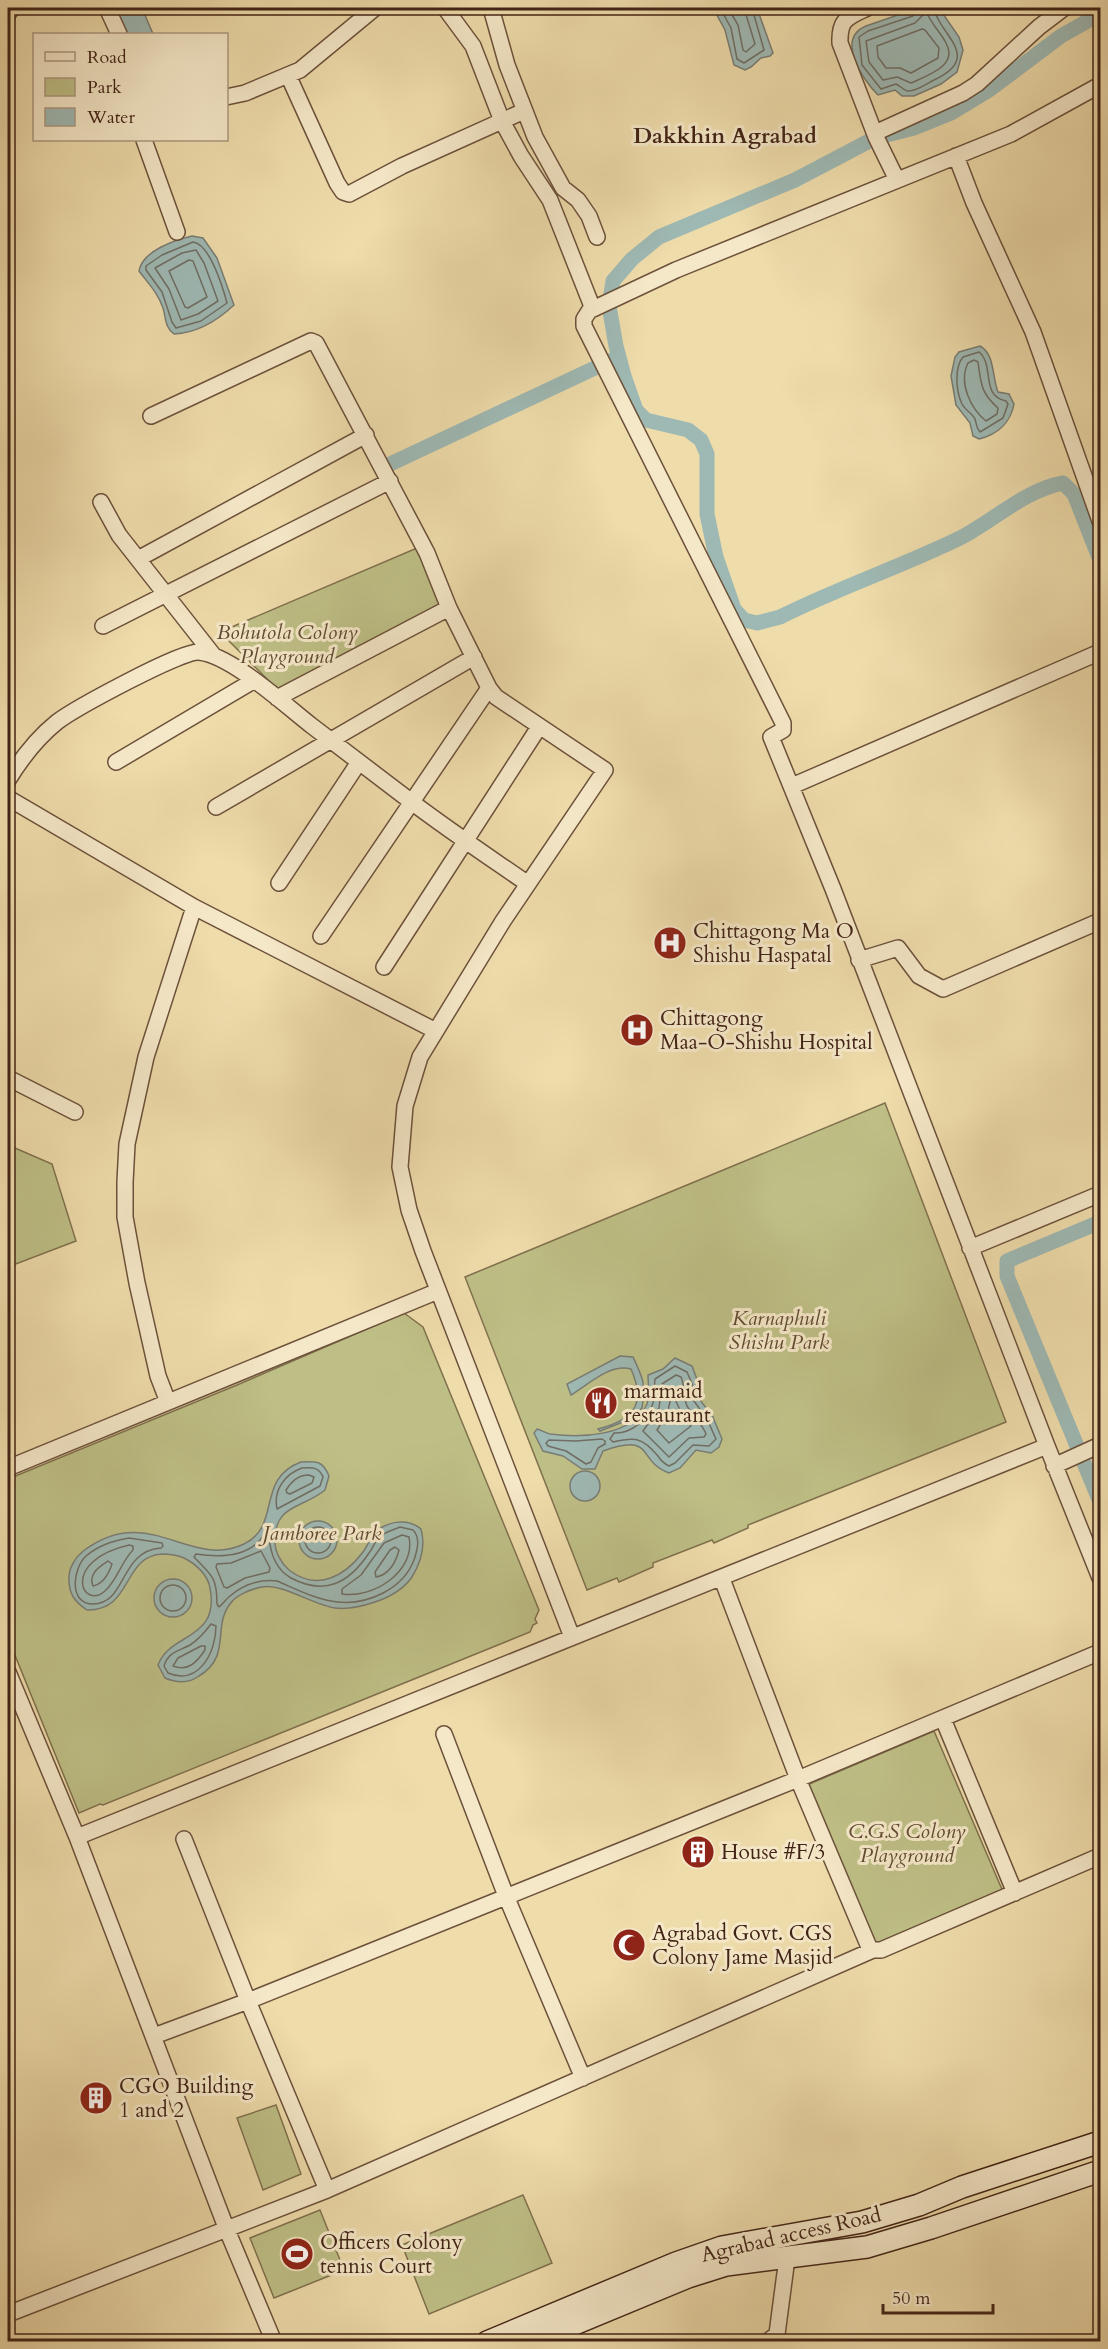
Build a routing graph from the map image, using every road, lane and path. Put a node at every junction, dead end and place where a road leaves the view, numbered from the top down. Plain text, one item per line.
1 (12, 8) edge
2 (107, 8) edge
3 (375, 8) edge
4 (445, 8) edge
5 (491, 8) edge
6 (867, 8) edge
7 (1064, 8) edge
8 (8, 14) edge
9 (119, 33) edge
10 (288, 75) junction
11 (1101, 85) edge
12 (228, 97) edge
13 (524, 111) junction
14 (502, 121) junction
15 (875, 135) junction
16 (144, 141) edge
17 (956, 156) junction
18 (895, 175) junction
19 (177, 232) dead end
20 (597, 237) dead end
21 (594, 308) junction
22 (151, 416) dead end
23 (366, 435) junction
24 (390, 481) junction
25 (101, 502) dead end
26 (1097, 502) edge
27 (1101, 521) edge
28 (138, 559) junction
29 (166, 594) junction
30 (449, 608) junction
31 (103, 626) dead end
32 (1101, 652) edge
33 (214, 656) junction
34 (474, 657) junction
35 (253, 681) junction
36 (489, 688) junction
37 (277, 698) junction
38 (539, 727) junction
39 (331, 741) junction
40 (116, 762) dead end
41 (359, 762) junction
42 (8, 780) edge
43 (792, 786) junction
44 (8, 798) edge
45 (411, 801) junction
46 (216, 807) dead end
47 (466, 841) junction
48 (279, 883) dead end
49 (528, 884) junction
50 (194, 907) junction
51 (1101, 921) edge
52 (321, 936) dead end
53 (859, 960) junction
54 (384, 967) dead end
55 (436, 1031) junction
56 (8, 1078) edge
57 (75, 1112) dead end
58 (1101, 1194) edge
59 (970, 1248) junction
60 (438, 1291) junction
61 (168, 1402) junction
62 (1101, 1445) edge
63 (1047, 1446) junction
64 (1055, 1465) junction
65 (8, 1468) edge
66 (1101, 1578) edge
67 (722, 1579) junction
68 (572, 1637) junction
69 (1101, 1652) edge
70 (8, 1672) edge
71 (943, 1719) junction
72 (444, 1734) dead end
73 (798, 1779) junction
74 (77, 1837) junction
75 (184, 1839) dead end
76 (1101, 1856) edge
77 (1015, 1893) junction
78 (506, 1896) junction
79 (873, 1950) junction
80 (248, 2001) junction
81 (154, 2036) junction
82 (584, 2078) junction
83 (1101, 2142) edge
84 (1101, 2171) edge
85 (327, 2190) junction
86 (227, 2230) junction
87 (774, 2237) junction
88 (778, 2258) junction
89 (8, 2314) edge
90 (274, 2342) edge
91 (487, 2342) edge
92 (531, 2342) edge
93 (767, 2342) edge

1 - 8 street
2 - 9 street
3 - 10 street
4 - 14 street
5 - 13 street
6 - 15 street
7 - 15 street
10 - 12 street
10 - 14 street
11 - 17 street
13 - 14 street
13 - 20 street
14 - 21 street
15 - 18 street
16 - 19 street
17 - 18 street
17 - 26 street
18 - 21 street
21 - 43 street
22 - 23 street
23 - 24 street
23 - 28 street
24 - 29 street
24 - 30 street
25 - 28 street
26 - 27 street
28 - 29 street
29 - 31 street
29 - 33 street
30 - 34 street
30 - 37 street
32 - 43 street
33 - 35 street
33 - 42 street
34 - 36 street
34 - 39 street
35 - 37 street
35 - 40 street
36 - 38 street
36 - 45 street
37 - 39 street
38 - 47 street
38 - 49 street
39 - 41 street
39 - 46 street
41 - 45 street
41 - 48 street
43 - 53 street
44 - 50 street
45 - 47 street
45 - 52 street
47 - 49 street
47 - 54 street
49 - 55 street
50 - 55 street
50 - 61 street
51 - 53 street
53 - 59 street
55 - 60 street
56 - 57 street
58 - 59 street
59 - 63 street
60 - 61 street
60 - 68 street
61 - 65 street
62 - 64 street
63 - 64 street
63 - 67 street
64 - 66 street
67 - 68 street
67 - 73 street
68 - 74 street
69 - 71 street
70 - 74 street
71 - 73 street
71 - 77 street
72 - 78 street
73 - 78 street
73 - 79 street
74 - 81 street
75 - 80 street
76 - 77 street
77 - 79 street
78 - 80 street
78 - 82 street
79 - 82 street
80 - 81 street
80 - 85 street
81 - 86 street
82 - 85 street
83 - 87 main road, Agrabad access Road
84 - 88 main road, Agrabad access Road
85 - 86 street
86 - 89 street
86 - 90 street
87 - 88 main road
87 - 91 main road, Agrabad access Road
88 - 92 main road, Agrabad access Road
88 - 93 street

